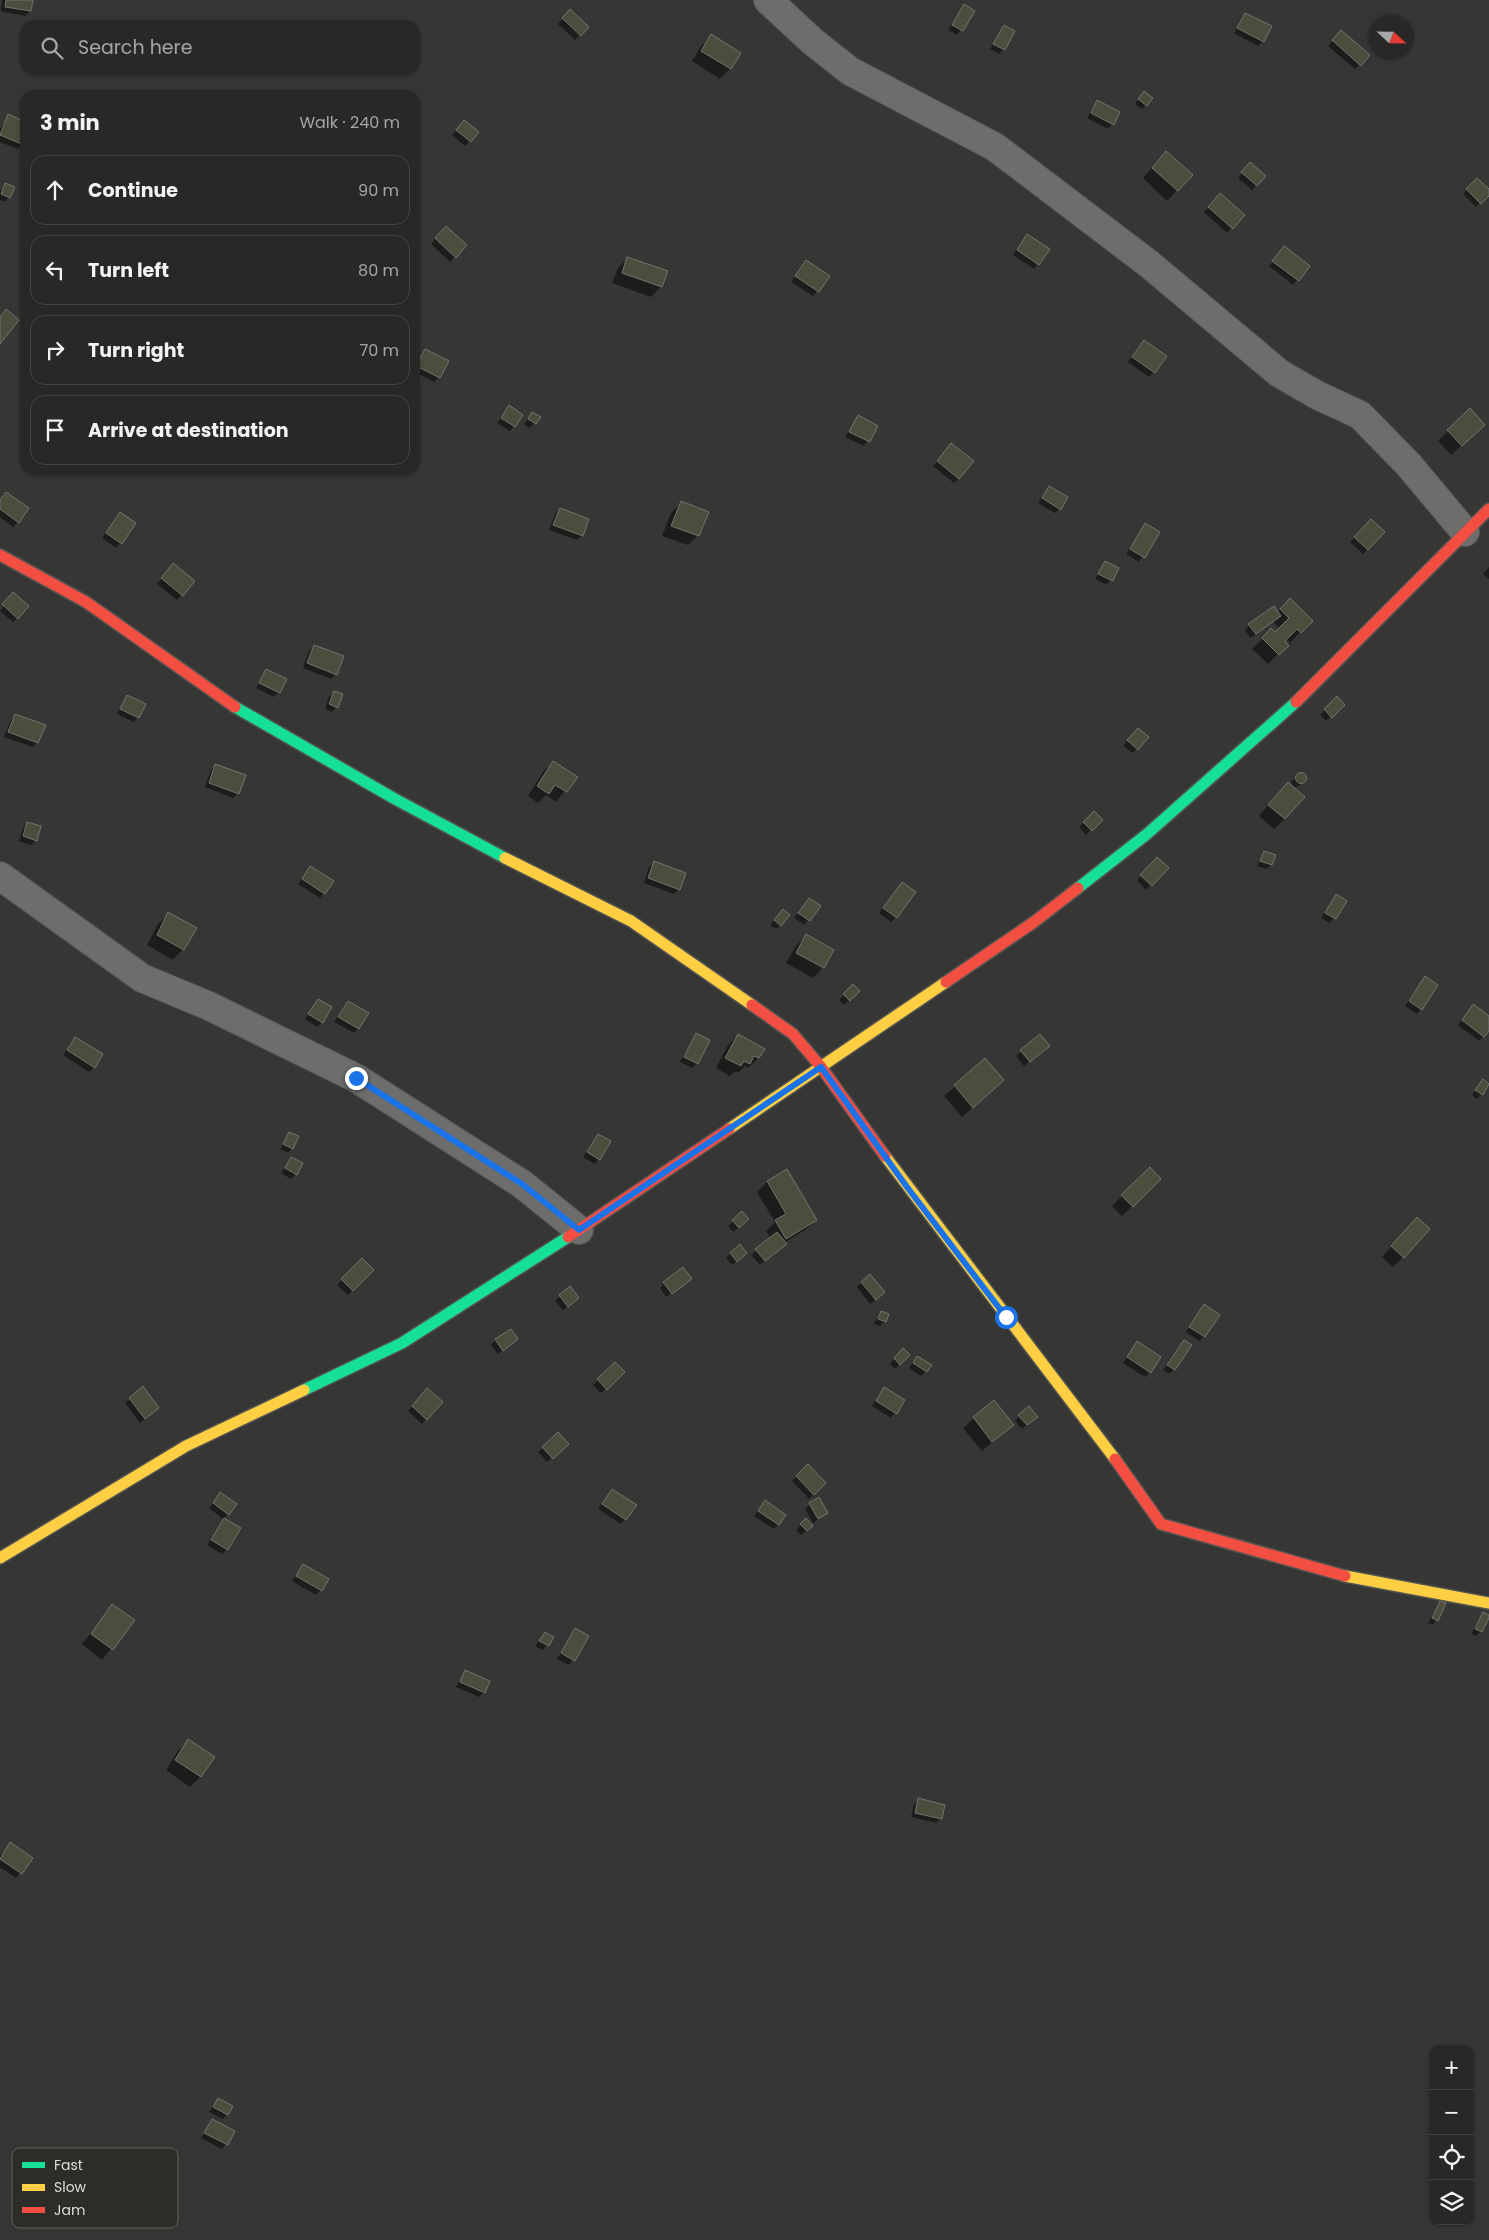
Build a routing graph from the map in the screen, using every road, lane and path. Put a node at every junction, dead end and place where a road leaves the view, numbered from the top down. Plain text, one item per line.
1 (768, 0) edge
2 (1489, 509) edge
3 (1465, 532) junction
4 (0, 555) edge
5 (0, 876) edge
6 (821, 1067) junction
7 (579, 1230) junction
8 (0, 1558) edge
9 (1489, 1603) edge

1 - 3 street
2 - 3 street
3 - 6 street
4 - 6 street
5 - 7 street
6 - 7 street
6 - 9 street
7 - 8 street

